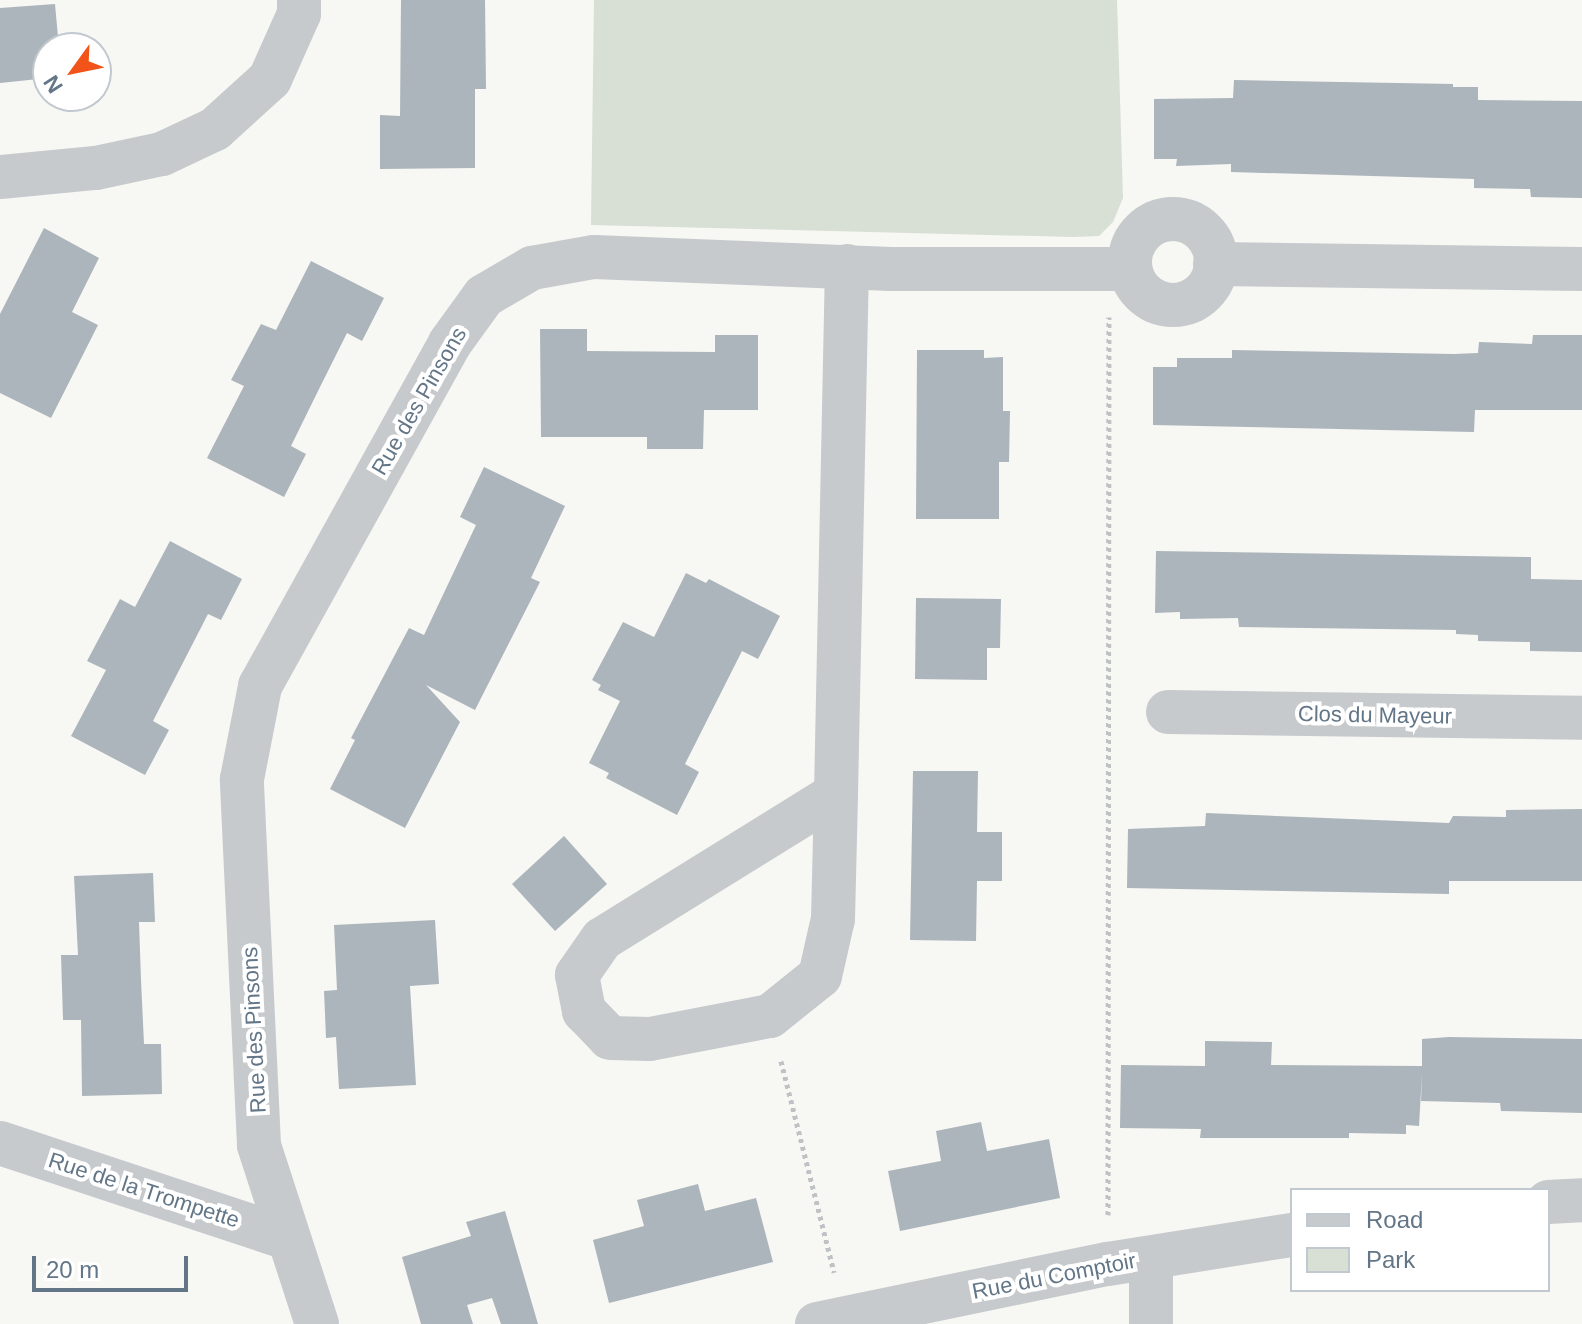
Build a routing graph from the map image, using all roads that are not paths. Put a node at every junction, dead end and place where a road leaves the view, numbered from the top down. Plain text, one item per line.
1 (299, 0) edge
2 (0, 177) edge
3 (1215, 264) junction
4 (847, 266) junction
5 (1119, 269) junction
6 (1582, 269) edge
7 (1168, 712) dead end
8 (1582, 718) edge
9 (836, 794) junction
10 (0, 1143) edge
11 (1582, 1200) edge
12 (1550, 1202) edge
13 (1290, 1235) edge
14 (288, 1238) junction
15 (1151, 1258) junction
16 (831, 1320) edge
17 (317, 1324) edge
18 (1151, 1324) edge

1 - 2 street
3 - 5 street
3 - 5 street
3 - 6 street
4 - 5 street
4 - 9 street
4 - 14 street, Rue des Pinsons
7 - 8 street, Clos du Mayeur
9 - 9 street
10 - 14 street, Rue de la Trompette
11 - 12 street
13 - 15 street, Rue du Comptoir
14 - 17 street, Rue des Pinsons
15 - 16 street, Rue du Comptoir
15 - 18 street

